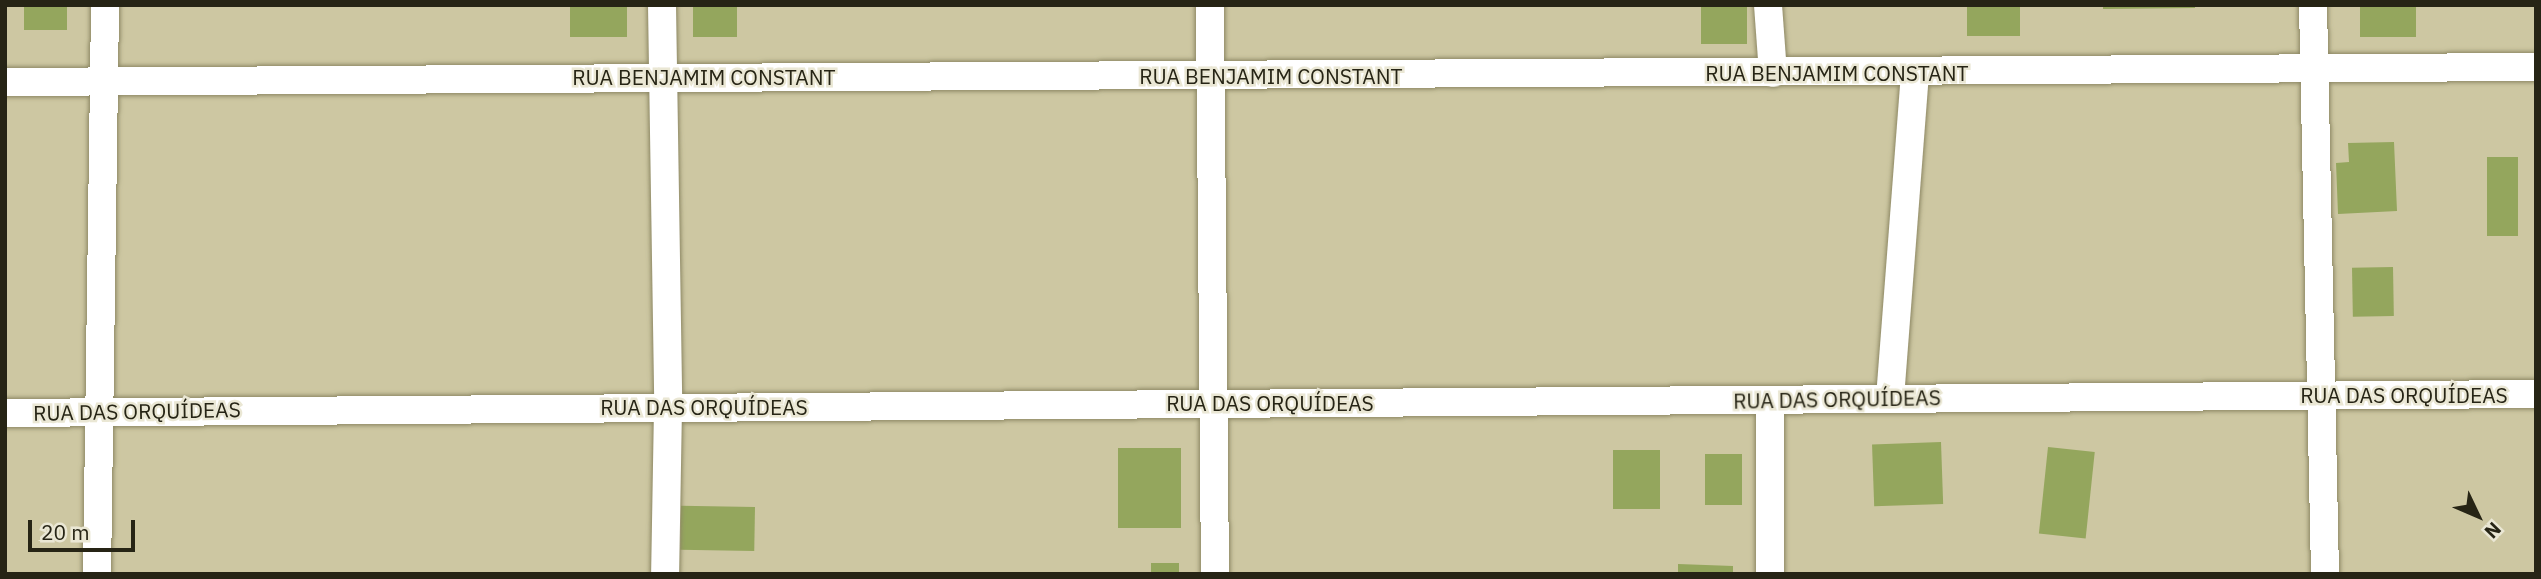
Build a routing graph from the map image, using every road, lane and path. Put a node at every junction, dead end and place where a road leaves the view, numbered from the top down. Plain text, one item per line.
1 (105, 5) edge
2 (662, 5) edge
3 (1210, 5) edge
4 (1768, 5) edge
5 (2313, 5) edge
6 (2536, 67) edge
7 (2314, 70) junction
8 (1915, 72) junction
9 (1773, 73) junction
10 (664, 77) junction
11 (1210, 77) junction
12 (103, 80) junction
13 (5, 82) edge
14 (2536, 394) edge
15 (2322, 395) junction
16 (1890, 398) junction
17 (1770, 401) junction
18 (1214, 403) junction
19 (668, 408) junction
20 (98, 412) junction
21 (5, 413) edge
22 (97, 574) edge
23 (665, 574) edge
24 (1215, 574) edge
25 (1770, 574) edge
26 (2325, 574) edge

1 - 12 street
2 - 10 street
3 - 11 street
4 - 9 street
5 - 7 street
6 - 7 street, RUA BENJAMIM CONSTANT
7 - 8 street, RUA BENJAMIM CONSTANT
7 - 15 street
8 - 9 street, RUA BENJAMIM CONSTANT
8 - 16 street
9 - 11 street, RUA BENJAMIM CONSTANT
10 - 11 street, RUA BENJAMIM CONSTANT
10 - 12 street, RUA BENJAMIM CONSTANT
10 - 19 street
11 - 18 street
12 - 13 street, RUA BENJAMIM CONSTANT
12 - 20 street
14 - 15 street, RUA DAS ORQUÍDEAS
15 - 16 street, RUA DAS ORQUÍDEAS
15 - 26 street
16 - 17 street, RUA DAS ORQUÍDEAS
17 - 18 street, RUA DAS ORQUÍDEAS
17 - 25 street
18 - 19 street, RUA DAS ORQUÍDEAS
18 - 24 street
19 - 20 street, RUA DAS ORQUÍDEAS
19 - 23 street
20 - 21 street, RUA DAS ORQUÍDEAS
20 - 22 street

